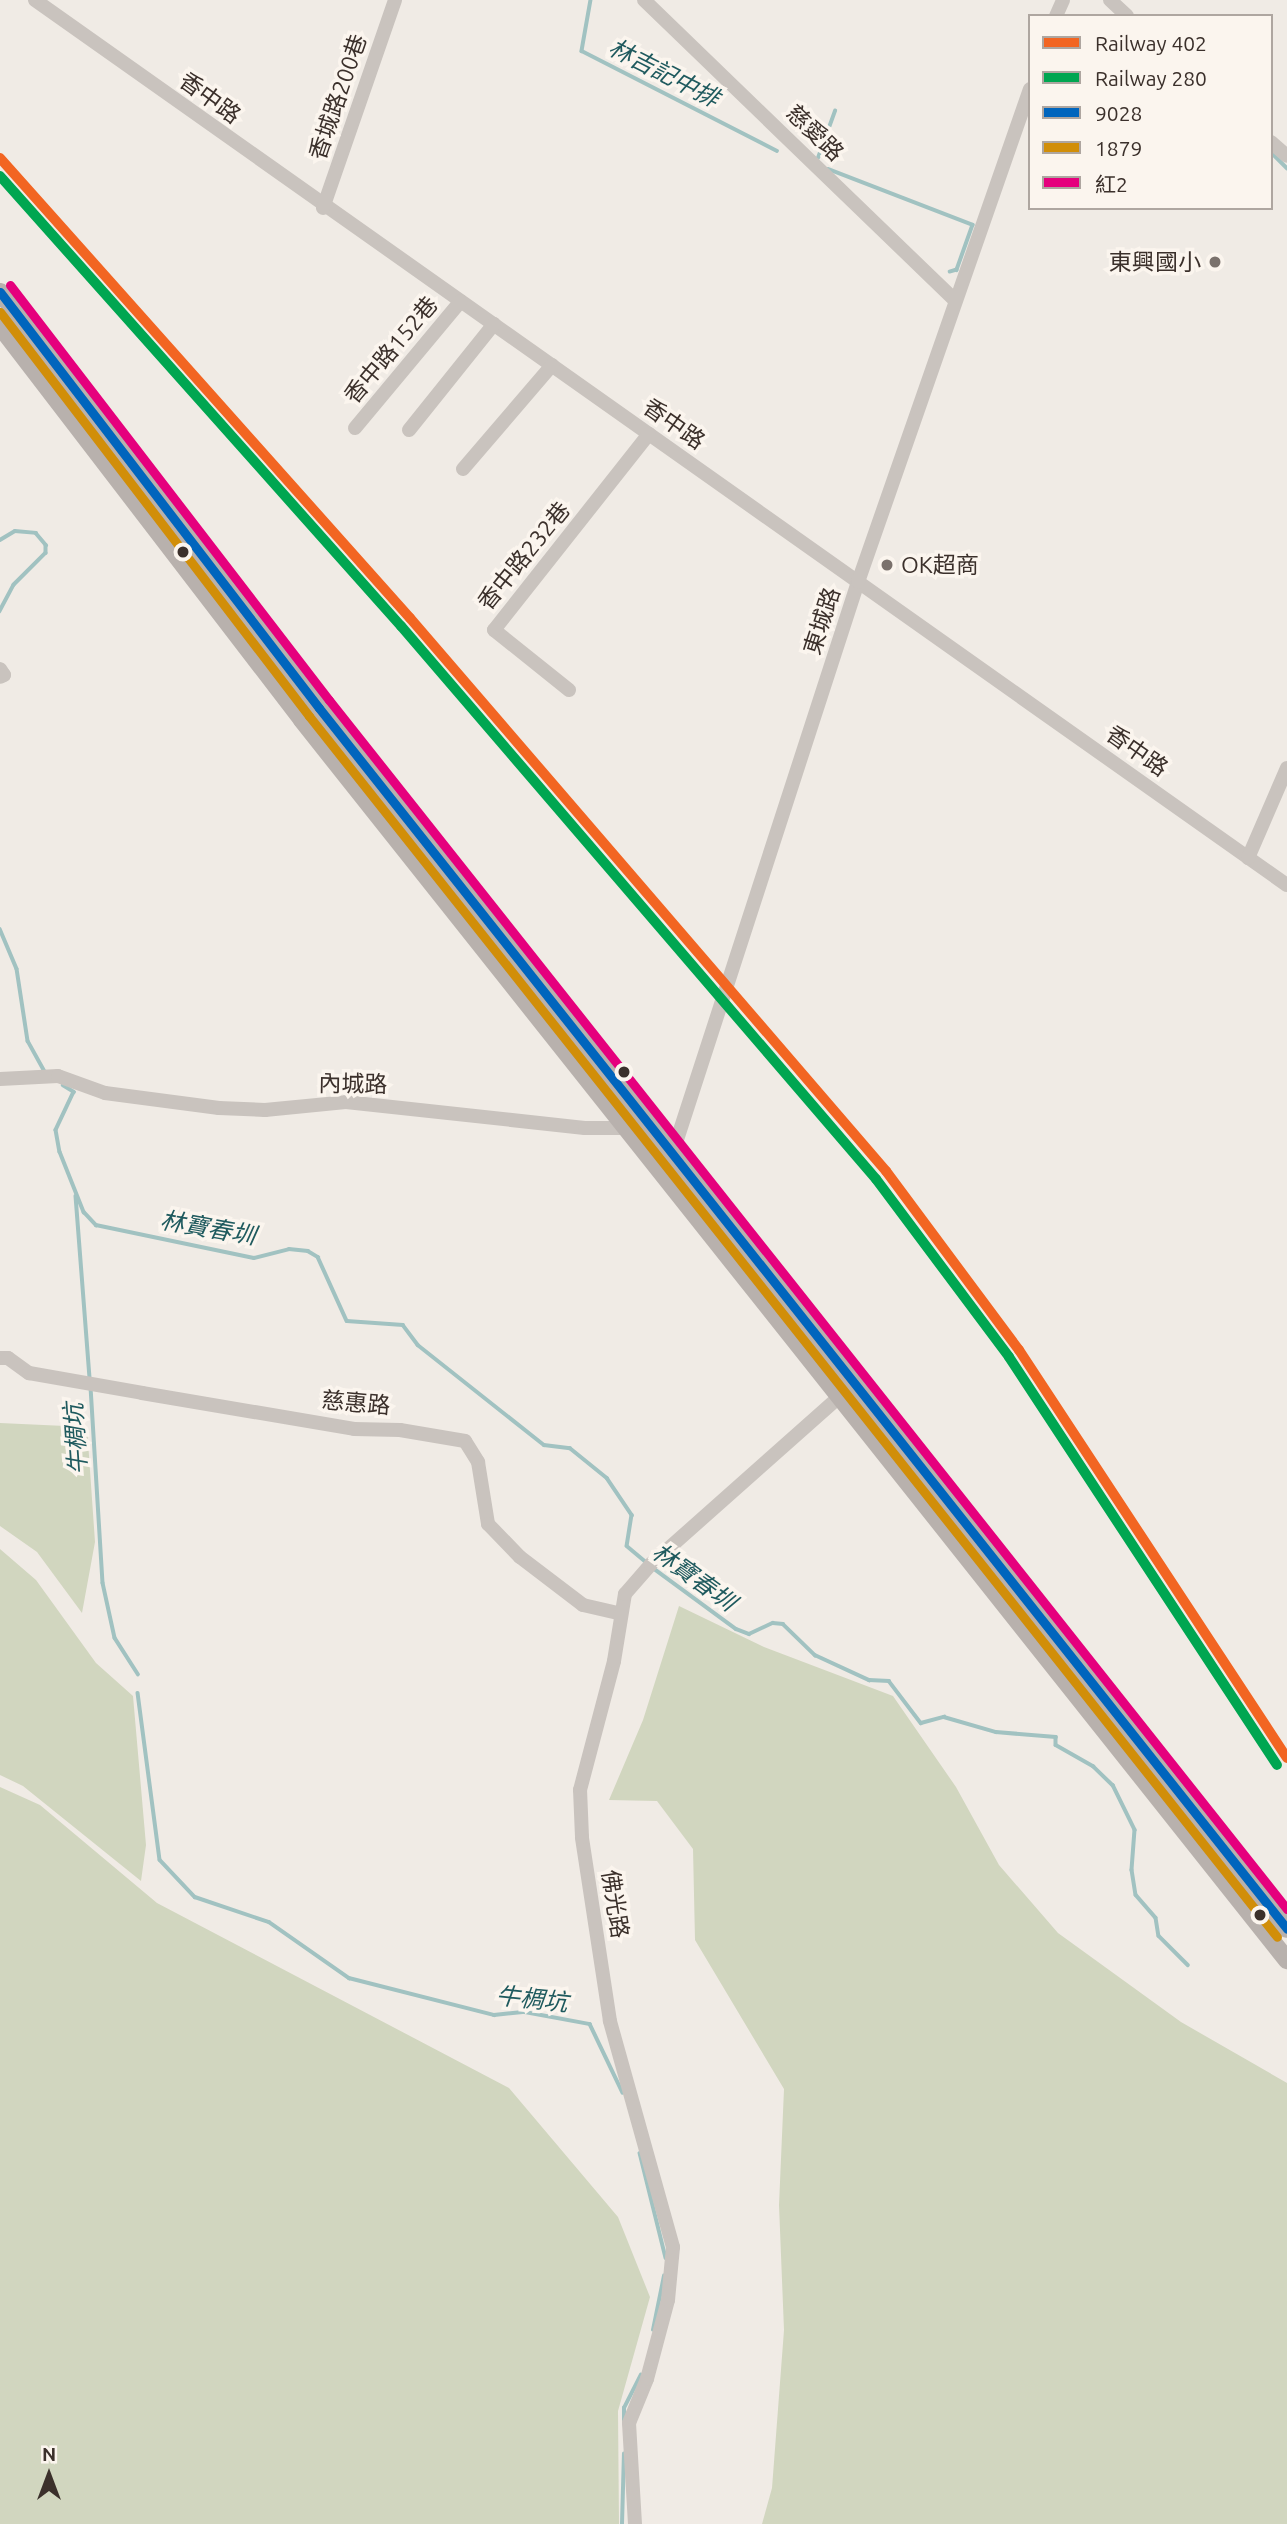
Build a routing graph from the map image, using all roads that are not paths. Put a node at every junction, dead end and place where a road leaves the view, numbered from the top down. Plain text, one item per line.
1 (35, 0) edge
2 (395, 0) edge
3 (644, 0) edge
4 (1110, 0) edge
5 (1126, 14) edge
6 (1028, 95) edge
7 (323, 208) junction
8 (0, 292) edge
9 (954, 299) junction
10 (461, 301) junction
11 (494, 324) junction
12 (0, 326) edge
13 (552, 365) junction
14 (355, 428) dead end
15 (409, 430) dead end
16 (649, 434) junction
17 (463, 469) dead end
18 (188, 536) junction
19 (173, 546) junction
20 (858, 582) junction
21 (0, 669) edge
22 (0, 677) edge
23 (569, 690) dead end
24 (320, 708) junction
25 (302, 720) junction
26 (1287, 768) edge
27 (1248, 858) junction
28 (1287, 885) edge
29 (0, 1079) edge
30 (649, 1120) junction
31 (629, 1128) junction
32 (673, 1152) junction
33 (658, 1166) junction
34 (0, 1358) edge
35 (856, 1385) junction
36 (840, 1394) junction
37 (621, 1614) junction
38 (1287, 1930) edge
39 (1287, 1960) edge
40 (635, 2524) edge

1 - 7 street, 香中路
2 - 7 street, 香城路200巷
3 - 9 street, 慈愛路
4 - 5 street
6 - 9 street, 東城路
7 - 10 street, 香中路
8 - 18 main road
9 - 20 street, 東城路
10 - 11 street, 香中路
10 - 14 street, 香中路152巷
11 - 13 street, 香中路
11 - 15 street
12 - 19 main road
13 - 16 street, 香中路
13 - 17 street
16 - 20 street, 香中路
16 - 23 street, 香中路232巷
18 - 19 main road
18 - 24 main road
19 - 25 main road
20 - 27 street, 香中路
20 - 32 street, 東城路
21 - 22 street
24 - 25 main road
24 - 30 main road
25 - 31 main road
26 - 27 street
27 - 28 street, 香中路
29 - 31 street, 內城路
30 - 31 street, 內城路
30 - 32 main road
31 - 33 main road
32 - 33 street, 東城路
32 - 35 main road
33 - 36 main road
34 - 37 street, 慈惠路
35 - 36 street, 佛光路
35 - 38 main road
36 - 37 street, 佛光路
36 - 39 main road
37 - 40 street, 佛光路

